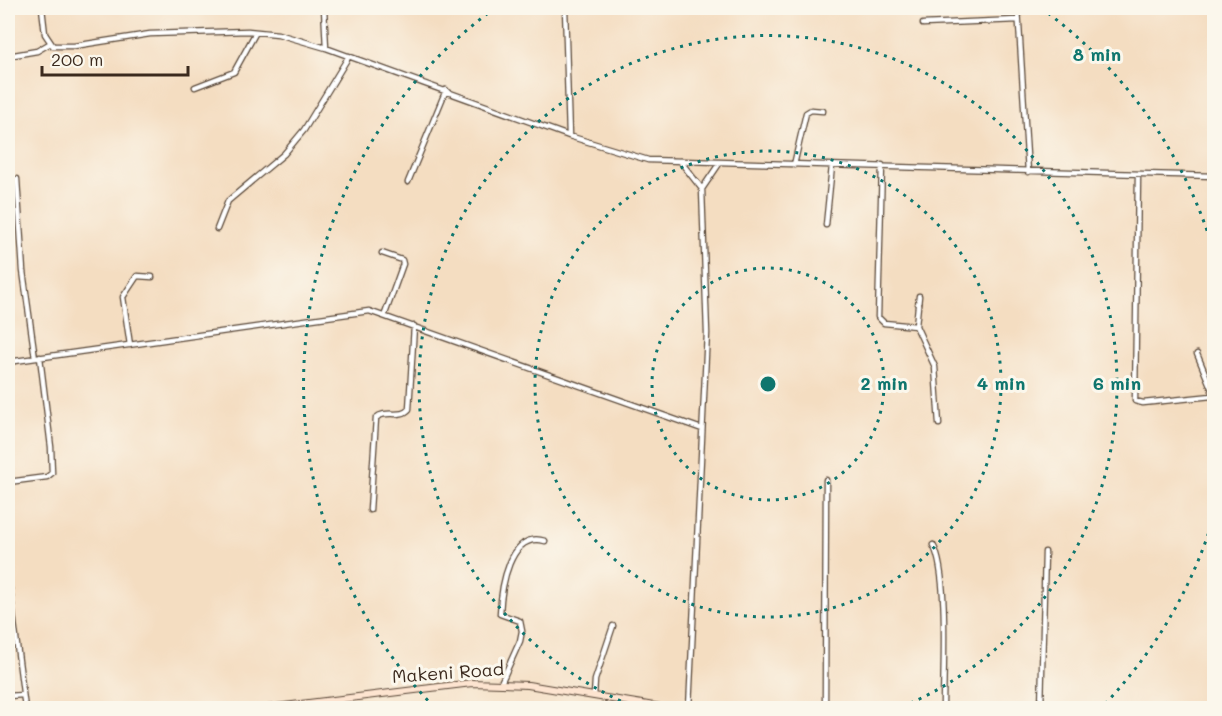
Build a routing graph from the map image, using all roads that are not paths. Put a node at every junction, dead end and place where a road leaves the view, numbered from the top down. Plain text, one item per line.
1 (42, 8) edge
2 (324, 8) edge
3 (565, 8) edge
4 (1018, 8) edge
5 (1018, 20) junction
6 (923, 24) dead end
7 (256, 32) junction
8 (49, 44) junction
9 (326, 48) junction
10 (8, 56) edge
11 (349, 56) junction
12 (195, 87) dead end
13 (446, 90) junction
14 (823, 111) dead end
15 (569, 136) junction
16 (680, 161) junction
17 (719, 164) junction
18 (795, 165) junction
19 (882, 165) junction
20 (832, 166) junction
21 (1028, 172) junction
22 (1138, 174) junction
23 (1215, 176) edge
24 (18, 179) dead end
25 (408, 182) dead end
26 (702, 189) junction
27 (826, 225) dead end
28 (217, 230) dead end
29 (382, 253) dead end
30 (152, 277) dead end
31 (919, 296) dead end
32 (385, 314) junction
33 (916, 326) junction
34 (414, 327) junction
35 (130, 345) junction
36 (1197, 354) dead end
37 (38, 358) junction
38 (8, 362) edge
39 (939, 424) dead end
40 (702, 429) junction
41 (826, 480) dead end
42 (8, 482) edge
43 (370, 510) dead end
44 (545, 541) dead end
45 (933, 545) dead end
46 (1045, 552) dead end
47 (9, 583) dead end
48 (613, 626) dead end
49 (501, 683) junction
50 (23, 695) junction
51 (8, 696) edge
52 (594, 696) junction
53 (25, 708) edge
54 (268, 708) edge
55 (666, 708) edge
56 (689, 708) edge
57 (825, 708) edge
58 (943, 708) edge
59 (1041, 708) edge

1 - 8 street
2 - 9 street
3 - 15 street
4 - 5 street
5 - 6 street
5 - 21 street
7 - 8 street
7 - 9 street
7 - 12 street
8 - 10 street
9 - 11 street
11 - 13 street
11 - 28 street
13 - 15 street
13 - 25 street
14 - 18 street
15 - 16 street
16 - 17 street
16 - 26 street
17 - 18 street
17 - 26 street
18 - 20 street
19 - 20 street
19 - 21 street
19 - 33 street
20 - 27 street
21 - 22 street
22 - 23 street
22 - 36 street
24 - 37 street
26 - 40 street
29 - 32 street
30 - 35 street
31 - 33 street
32 - 34 street
32 - 35 street
33 - 39 street
34 - 40 street
34 - 43 street
35 - 37 street
37 - 38 street
37 - 42 street
40 - 56 street
41 - 57 street
44 - 49 street
45 - 58 street
46 - 59 street
47 - 50 street
48 - 52 street
49 - 52 main road, Makeni Road
49 - 54 main road, Makeni Road
50 - 51 street
50 - 53 street
52 - 55 main road, Makeni Road

